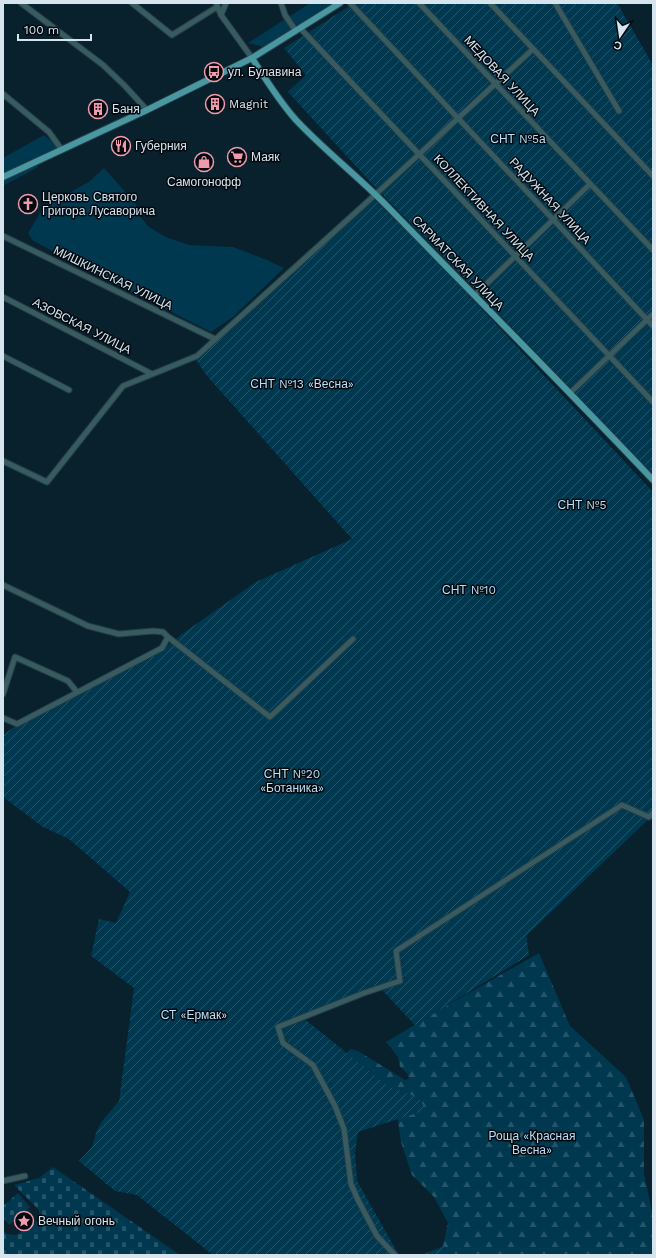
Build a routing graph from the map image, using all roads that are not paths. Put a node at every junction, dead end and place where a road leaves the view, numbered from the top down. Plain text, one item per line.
1 (21, 3) edge
2 (132, 3) edge
3 (226, 3) edge
4 (281, 3) edge
5 (340, 3) edge
6 (350, 3) edge
7 (419, 3) edge
8 (490, 3) edge
9 (555, 3) edge
10 (216, 5) edge
11 (221, 15) junction
12 (298, 29) junction
13 (533, 49) junction
14 (252, 58) junction
15 (495, 83) junction
16 (3, 94) edge
17 (146, 110) junction
18 (619, 111) dead end
19 (458, 118) junction
20 (62, 150) junction
21 (419, 154) junction
22 (653, 176) edge
23 (3, 177) edge
24 (590, 184) junction
25 (376, 194) junction
26 (553, 220) junction
27 (3, 236) edge
28 (653, 250) edge
29 (516, 256) junction
30 (475, 295) junction
31 (3, 297) edge
32 (653, 314) edge
33 (647, 320) junction
34 (653, 326) edge
35 (215, 339) junction
36 (3, 356) edge
37 (610, 356) junction
38 (152, 374) junction
39 (69, 390) dead end
40 (570, 393) junction
41 (653, 402) edge
42 (3, 461) edge
43 (653, 480) edge
44 (3, 585) edge
45 (168, 637) junction
46 (352, 638) dead end
47 (77, 692) junction
48 (3, 694) edge
49 (3, 718) edge
50 (651, 815) edge
51 (25, 1176) dead end
52 (3, 1181) edge
53 (395, 1255) edge

1 - 17 street
2 - 10 street
3 - 11 street
4 - 12 street, КОЛЛЕКТИВНАЯ УЛИЦА
5 - 12 main road
6 - 19 street, РАДУЖНАЯ УЛИЦА
7 - 15 street, МЕДОВАЯ УЛИЦА
8 - 13 street
9 - 18 street
10 - 11 street
11 - 14 street
12 - 14 main road
12 - 21 street, КОЛЛЕКТИВНАЯ УЛИЦА
13 - 15 street
13 - 22 street
14 - 17 main road
14 - 25 main road, САРМАТСКАЯ УЛИЦА
15 - 19 street
15 - 24 street, МЕДОВАЯ УЛИЦА
16 - 20 street
17 - 20 main road
19 - 21 street
19 - 26 street, РАДУЖНАЯ УЛИЦА
20 - 23 main road
21 - 25 street
21 - 29 street, КОЛЛЕКТИВНАЯ УЛИЦА
24 - 26 street
24 - 28 street, МЕДОВАЯ УЛИЦА
25 - 30 main road, САРМАТСКАЯ УЛИЦА
25 - 35 street
26 - 29 street
26 - 33 street, РАДУЖНАЯ УЛИЦА
27 - 35 street, МИШКИНСКАЯ УЛИЦА
29 - 30 street
29 - 37 street, КОЛЛЕКТИВНАЯ УЛИЦА
30 - 40 main road, САРМАТСКАЯ УЛИЦА
31 - 38 street, АЗОВСКАЯ УЛИЦА
32 - 33 street
33 - 34 street, РАДУЖНАЯ УЛИЦА
33 - 37 street
35 - 38 street
36 - 39 street
37 - 40 street
37 - 41 street, КОЛЛЕКТИВНАЯ УЛИЦА
38 - 42 street
40 - 43 main road, САРМАТСКАЯ УЛИЦА
44 - 45 street
45 - 46 street
45 - 47 street
47 - 48 street
47 - 49 street
50 - 53 street
51 - 52 street

